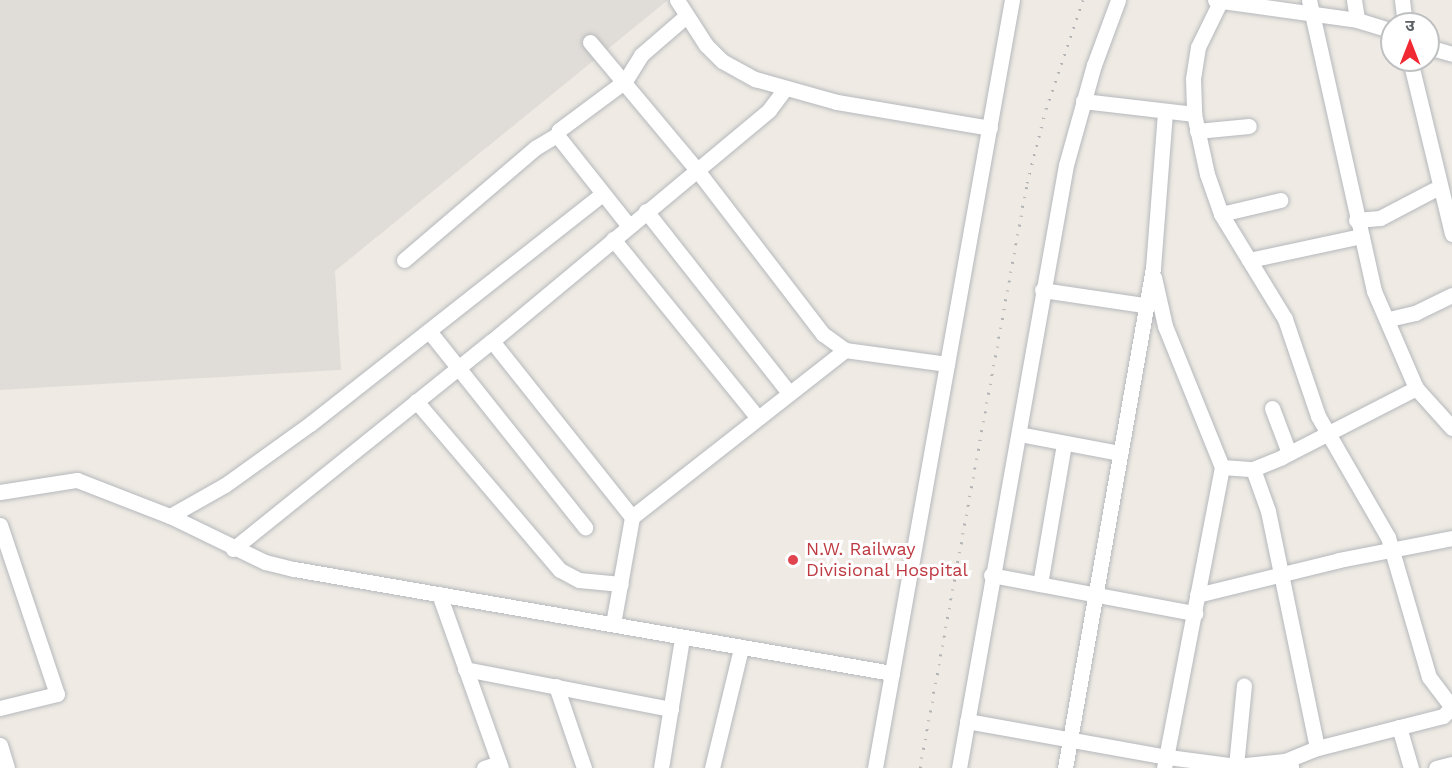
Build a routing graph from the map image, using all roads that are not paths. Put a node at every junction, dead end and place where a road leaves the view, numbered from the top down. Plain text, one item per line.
1 (677, 0) edge
2 (1012, 0) edge
3 (1118, 0) edge
4 (1354, 0) edge
5 (1219, 1) edge
6 (1310, 8) edge
7 (686, 16) junction
8 (1357, 20) junction
9 (1380, 28) edge
10 (590, 42) dead end
11 (1413, 72) edge
12 (625, 81) junction
13 (784, 90) junction
14 (1083, 101) junction
15 (1165, 112) junction
16 (1194, 114) junction
17 (1249, 126) dead end
18 (990, 128) junction
19 (1197, 131) junction
20 (557, 135) junction
21 (697, 170) junction
22 (1442, 188) edge
23 (602, 194) junction
24 (1280, 200) dead end
25 (646, 211) junction
26 (1221, 214) junction
27 (1356, 220) junction
28 (629, 226) junction
29 (1452, 234) edge
30 (1361, 236) junction
31 (613, 239) junction
32 (404, 260) dead end
33 (1249, 260) junction
34 (1152, 268) junction
35 (1042, 290) junction
36 (1452, 295) edge
37 (1143, 305) junction
38 (1389, 319) junction
39 (429, 331) junction
40 (492, 341) junction
41 (845, 350) junction
42 (947, 364) junction
43 (459, 368) junction
44 (1416, 388) junction
45 (789, 393) junction
46 (416, 401) junction
47 (1272, 408) dead end
48 (758, 417) junction
49 (1452, 428) edge
50 (1329, 433) junction
51 (1019, 434) junction
52 (1064, 444) junction
53 (1120, 453) junction
54 (1289, 453) junction
55 (1222, 467) junction
56 (1253, 469) junction
57 (0, 492) edge
58 (170, 516) junction
59 (632, 517) junction
60 (0, 525) edge
61 (585, 527) dead end
62 (1452, 538) edge
63 (1393, 548) junction
64 (233, 549) junction
65 (1280, 574) junction
66 (991, 575) junction
67 (621, 584) junction
68 (1040, 584) junction
69 (439, 594) junction
70 (1097, 595) junction
71 (1197, 595) junction
72 (1195, 613) junction
73 (613, 624) junction
74 (682, 638) junction
75 (741, 648) junction
76 (465, 669) junction
77 (892, 673) junction
78 (556, 686) junction
79 (1244, 686) dead end
80 (0, 708) edge
81 (671, 709) junction
82 (967, 721) junction
83 (1399, 727) junction
84 (1070, 739) junction
85 (0, 745) edge
86 (1317, 748) junction
87 (1166, 762) edge
88 (1289, 764) edge
89 (1452, 764) edge
90 (495, 766) edge
91 (1236, 766) junction
92 (7, 768) edge
93 (584, 768) edge
94 (661, 768) edge
95 (712, 768) edge
96 (875, 768) edge
97 (959, 768) edge
98 (1065, 768) edge
99 (1411, 768) edge
100 (1436, 768) edge

1 - 7 street
2 - 18 street
3 - 14 street
4 - 8 street
5 - 6 street
5 - 16 street
6 - 8 street
6 - 27 street
7 - 12 street
7 - 13 street
8 - 9 street
10 - 12 street
11 - 22 street
12 - 20 street
12 - 21 street
13 - 18 street
13 - 21 street
14 - 15 street
14 - 35 street
15 - 16 street
15 - 34 street
16 - 19 street
17 - 19 street
18 - 42 street
19 - 26 street
20 - 23 street
20 - 32 street
21 - 25 street
21 - 41 street
22 - 27 street
22 - 29 street
23 - 28 street
23 - 39 street
24 - 26 street
25 - 28 street
25 - 45 street
26 - 33 street
27 - 30 street
28 - 31 street
30 - 33 street
30 - 38 street
31 - 40 street
31 - 48 street
33 - 50 street
34 - 37 street
34 - 55 street
35 - 37 street
35 - 51 street
36 - 38 street
37 - 53 street
38 - 44 street
39 - 43 street
39 - 58 street
40 - 43 street
40 - 59 street
41 - 42 street
41 - 45 street
42 - 77 street
43 - 46 street
43 - 61 street
44 - 49 street
44 - 50 street
45 - 48 street
46 - 64 street
46 - 67 street
47 - 54 street
48 - 59 street
50 - 54 street
50 - 63 street
51 - 52 street
51 - 66 street
52 - 53 street
52 - 68 street
53 - 70 street
54 - 56 street
55 - 56 street
55 - 71 street
56 - 65 street
57 - 58 street
58 - 64 street
59 - 67 street
60 - 80 street
62 - 63 street
63 - 65 street
63 - 83 street
64 - 69 street
65 - 71 street
65 - 86 street
66 - 68 street
66 - 82 street
67 - 73 street
68 - 70 street
69 - 73 street
69 - 76 street
70 - 72 street
70 - 84 street
71 - 72 street
72 - 87 street
73 - 74 street
74 - 75 street
74 - 81 street
75 - 77 street
75 - 95 street
76 - 78 street
76 - 90 street
77 - 96 street
78 - 81 street
78 - 93 street
79 - 91 street
81 - 94 street
82 - 84 street
82 - 97 street
83 - 86 street
83 - 99 street
84 - 87 street
84 - 98 street
85 - 92 street
86 - 88 street
87 - 91 street
88 - 91 street
89 - 100 street

